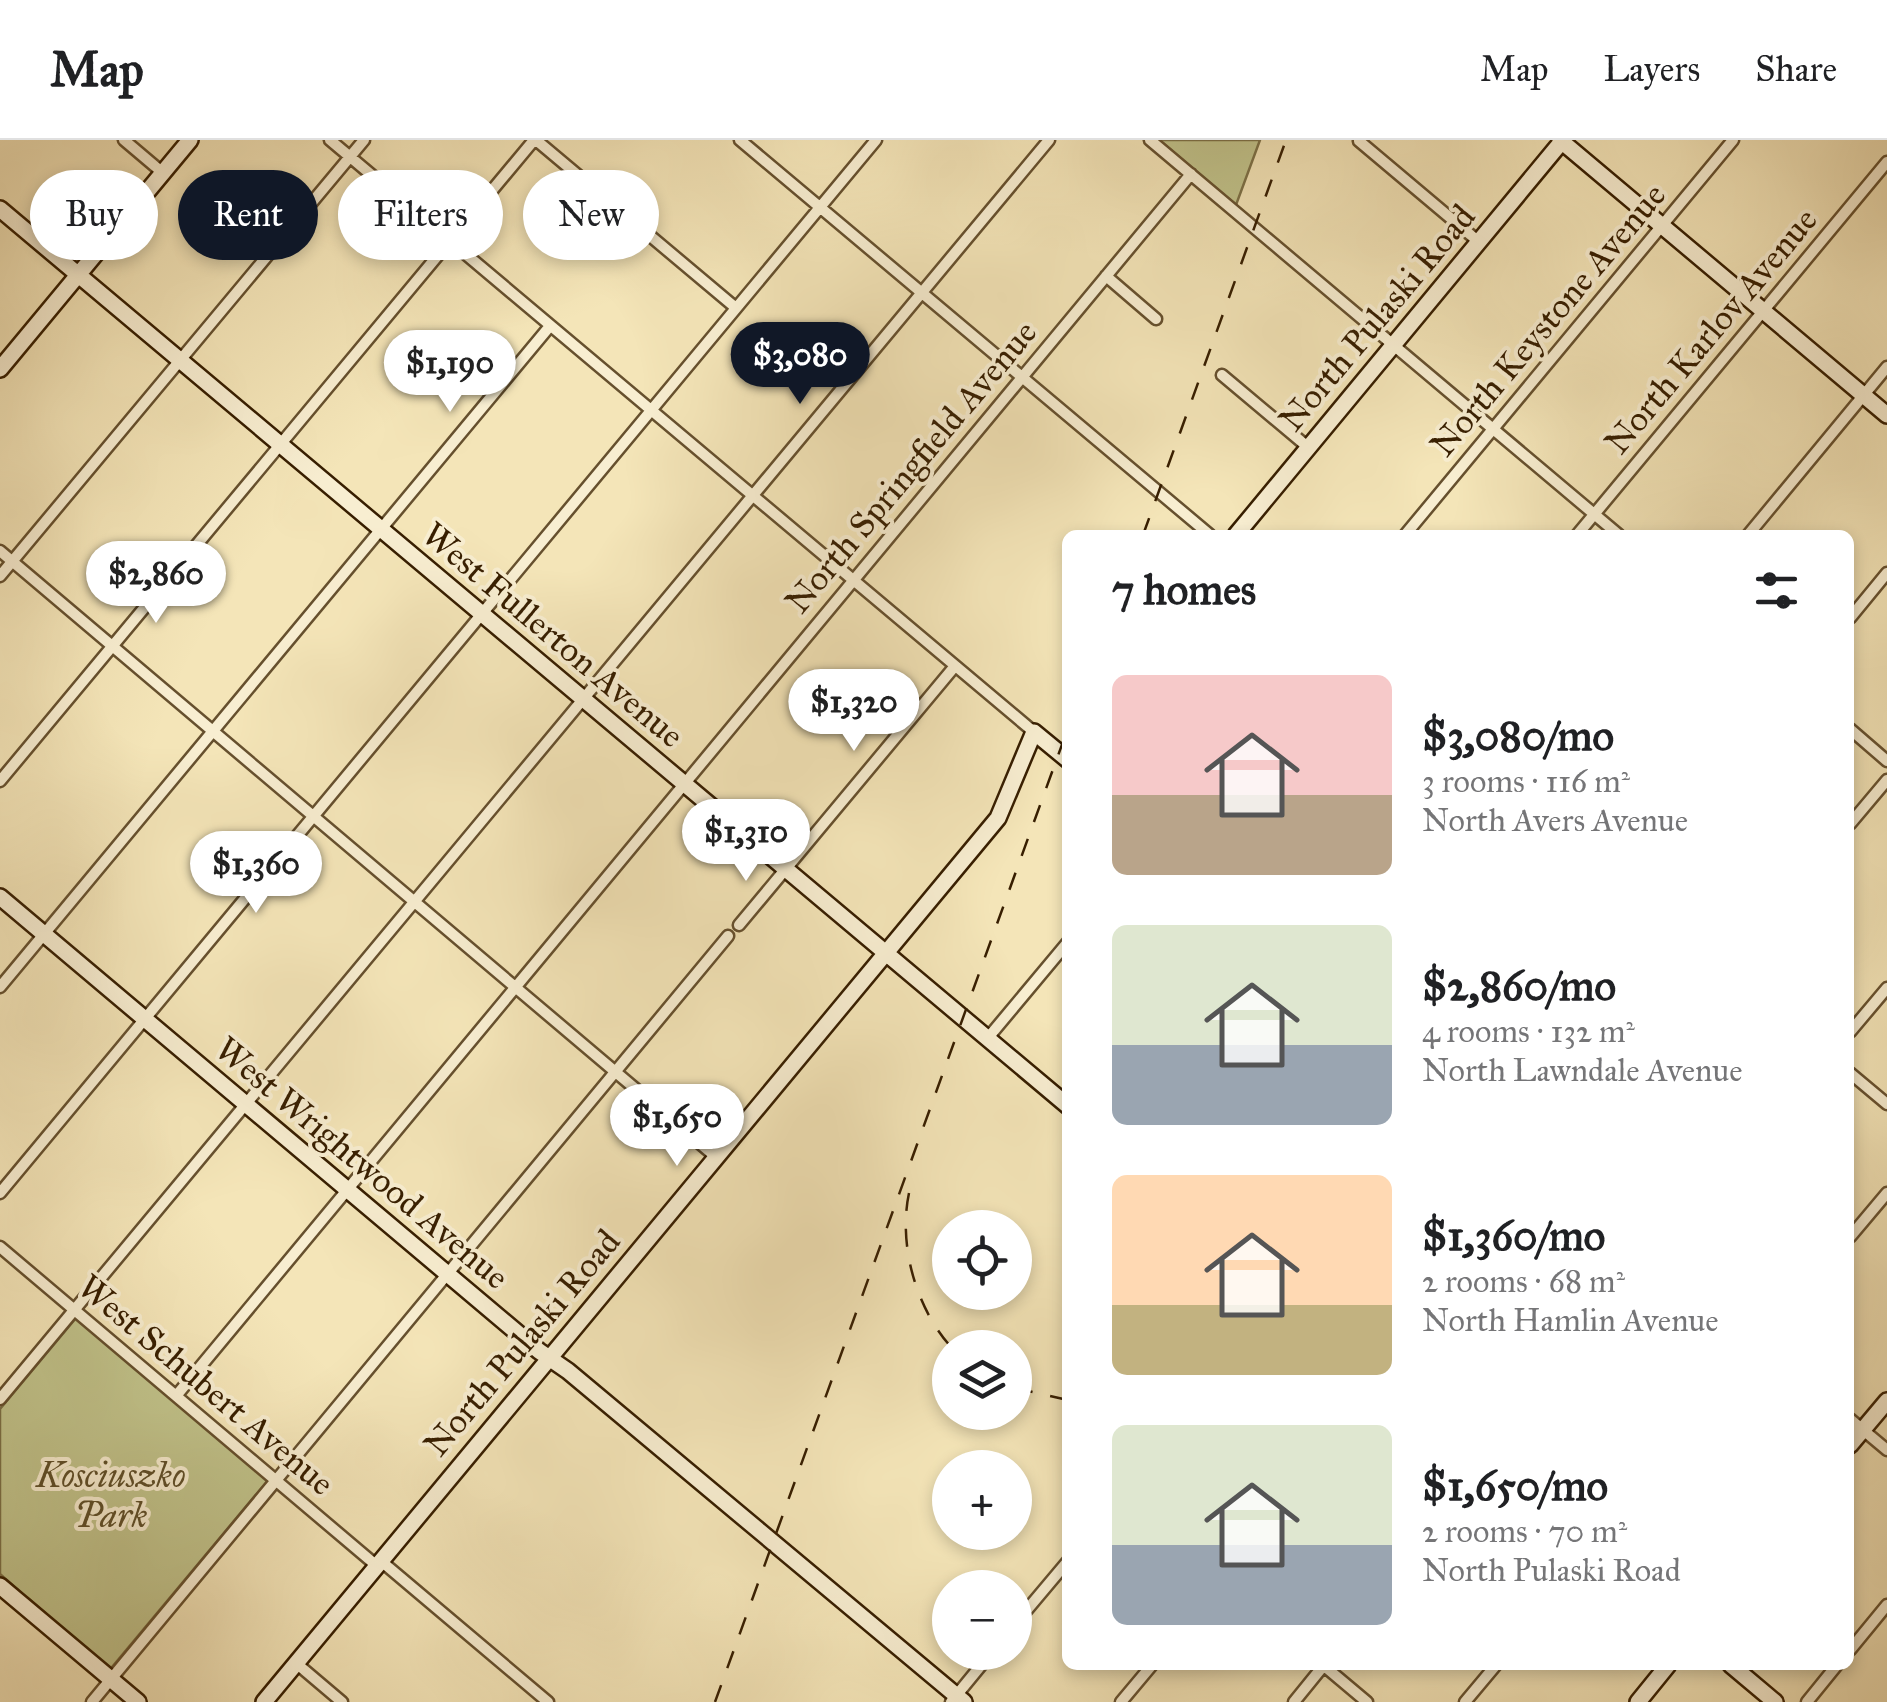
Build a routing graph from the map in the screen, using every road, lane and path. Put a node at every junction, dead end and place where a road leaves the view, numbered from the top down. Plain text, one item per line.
1 (124, 140) edge
2 (190, 140) edge
3 (330, 140) edge
4 (364, 140) edge
5 (535, 140) edge
6 (740, 140) edge
7 (876, 140) edge
8 (1049, 140) edge
9 (1150, 140) edge
10 (1562, 140) edge
11 (1733, 140) edge
12 (1359, 141) edge
13 (350, 157) junction
14 (1887, 162) edge
15 (365, 170) edge
16 (163, 173) junction
17 (1191, 174) junction
18 (503, 178) edge
19 (820, 207) junction
20 (0, 209) edge
21 (1662, 225) junction
22 (1479, 242) junction
23 (434, 260) edge
24 (472, 260) edge
25 (78, 275) junction
26 (1106, 276) junction
27 (922, 292) junction
28 (736, 308) junction
29 (1764, 311) junction
30 (1156, 319) dead end
31 (550, 326) junction
32 (1394, 345) junction
33 (180, 360) junction
34 (1887, 367) edge
35 (0, 369) edge
36 (1222, 375) dead end
37 (1022, 377) junction
38 (1864, 395) junction
39 (651, 410) junction
40 (1887, 415) edge
41 (1493, 429) junction
42 (280, 445) junction
43 (1308, 448) junction
44 (752, 496) junction
45 (1594, 514) junction
46 (381, 530) junction
47 (1204, 530) edge
48 (1240, 530) edge
49 (1409, 530) edge
50 (1581, 530) edge
51 (1613, 530) edge
52 (1752, 530) edge
53 (0, 551) edge
54 (12, 562) junction
55 (1887, 573) edge
56 (0, 576) edge
57 (853, 581) junction
58 (1854, 613) edge
59 (482, 614) junction
60 (113, 646) junction
61 (955, 666) junction
62 (583, 699) junction
63 (214, 730) junction
64 (1034, 732) junction
65 (1854, 733) edge
66 (1062, 755) edge
67 (1887, 760) edge
68 (1887, 780) edge
69 (0, 781) edge
70 (684, 784) junction
71 (314, 816) junction
72 (1854, 819) edge
73 (785, 868) junction
74 (0, 897) edge
75 (414, 902) junction
76 (739, 924) dead end
77 (44, 934) junction
78 (728, 936) dead end
79 (1062, 949) edge
80 (885, 953) junction
81 (0, 986) edge
82 (515, 988) junction
83 (1887, 988) edge
84 (144, 1019) junction
85 (1854, 1027) edge
86 (987, 1039) junction
87 (615, 1072) junction
88 (1854, 1076) edge
89 (1062, 1101) edge
90 (246, 1104) junction
91 (1887, 1104) edge
92 (716, 1157) junction
93 (347, 1190) junction
94 (1887, 1192) edge
95 (0, 1193) edge
96 (1854, 1233) edge
97 (0, 1247) edge
98 (447, 1275) junction
99 (74, 1310) junction
100 (549, 1358) junction
101 (176, 1396) junction
102 (0, 1399) edge
103 (1887, 1400) edge
104 (1856, 1424) edge
105 (1887, 1450) edge
106 (276, 1480) junction
107 (379, 1563) junction
108 (1062, 1568) edge
109 (3, 1595) edge
110 (1032, 1604) edge
111 (1887, 1605) edge
112 (1854, 1645) edge
113 (296, 1663) junction
114 (979, 1670) edge
115 (1148, 1670) edge
116 (1320, 1670) edge
117 (1330, 1670) edge
118 (1492, 1670) edge
119 (1664, 1670) edge
120 (1737, 1670) edge
121 (1833, 1670) edge
122 (111, 1680) junction
123 (957, 1700) edge
124 (92, 1702) edge
125 (138, 1702) edge
126 (264, 1702) edge
127 (342, 1702) edge
128 (548, 1702) edge
129 (1122, 1702) edge
130 (1294, 1702) edge
131 (1368, 1702) edge
132 (1466, 1702) edge
133 (1638, 1702) edge
134 (1775, 1702) edge
135 (1807, 1702) edge

1 - 16 street
2 - 16 main road
3 - 13 street
4 - 13 street
5 - 18 street
5 - 28 street
6 - 19 street
7 - 19 street
8 - 27 street
9 - 17 street
10 - 21 main road
10 - 22 main road, North Pulaski Road
11 - 21 street, North Keystone Avenue
12 - 22 street
13 - 15 street
13 - 33 street
14 - 29 street, North Karlov Avenue
16 - 25 main road
17 - 26 street, North Springfield Avenue
17 - 32 street
19 - 27 street
19 - 28 street
20 - 25 main road, West Fullerton Avenue
21 - 29 main road
21 - 41 street, North Keystone Avenue
22 - 32 main road, North Pulaski Road
23 - 42 street
24 - 31 street
25 - 33 main road, West Fullerton Avenue
25 - 35 main road
26 - 30 street
26 - 37 street, North Springfield Avenue
27 - 37 street
27 - 44 street
28 - 39 street
29 - 38 main road
29 - 45 street, North Karlov Avenue
31 - 39 street
31 - 46 street
32 - 41 street
32 - 43 main road, North Pulaski Road
33 - 42 main road, West Fullerton Avenue
33 - 54 street
34 - 38 street
36 - 43 street
37 - 47 street
37 - 57 street, North Springfield Avenue
38 - 40 main road
38 - 52 street
39 - 44 street
39 - 59 street
41 - 45 street
41 - 49 street, North Keystone Avenue
42 - 46 main road, West Fullerton Avenue
42 - 60 street
43 - 48 main road, North Pulaski Road
44 - 57 street
44 - 62 street
45 - 50 street, North Karlov Avenue
45 - 51 street
46 - 59 main road, West Fullerton Avenue
46 - 63 street
53 - 54 street
54 - 56 street
54 - 60 street
55 - 58 street
57 - 61 street
57 - 70 street, North Springfield Avenue
59 - 62 main road, West Fullerton Avenue
59 - 71 street
60 - 63 street
60 - 69 street
61 - 64 street
61 - 73 street
62 - 70 main road, West Fullerton Avenue
62 - 75 street
63 - 71 street
63 - 77 street
64 - 66 main road
64 - 80 main road, North Pulaski Road
65 - 67 street
68 - 72 street
70 - 73 main road, West Fullerton Avenue
70 - 82 street, North Springfield Avenue
71 - 75 street
71 - 84 street
73 - 76 street
73 - 80 main road, West Fullerton Avenue
74 - 77 main road, West Wrightwood Avenue
75 - 82 street
75 - 90 street
77 - 81 street
77 - 84 main road, West Wrightwood Avenue
78 - 87 street
79 - 86 street
80 - 86 main road, West Fullerton Avenue
80 - 92 main road, North Pulaski Road
82 - 87 street
82 - 93 street, North Springfield Avenue
83 - 85 street
84 - 90 main road, West Wrightwood Avenue
84 - 95 street
86 - 89 main road, West Fullerton Avenue
87 - 92 street
87 - 98 street
88 - 91 street
90 - 93 main road, West Wrightwood Avenue
90 - 99 street
92 - 100 main road, North Pulaski Road
93 - 98 main road, West Wrightwood Avenue
93 - 101 street, North Springfield Avenue
94 - 96 street
97 - 99 street, West Schubert Avenue
98 - 100 main road, West Wrightwood Avenue
98 - 106 street
99 - 101 street, West Schubert Avenue
99 - 102 street
100 - 107 main road, North Pulaski Road
100 - 123 main road, West Wrightwood Avenue
101 - 106 street, West Schubert Avenue
103 - 104 main road
104 - 105 street
106 - 107 street, West Schubert Avenue
106 - 122 street
107 - 113 main road, North Pulaski Road
107 - 128 street, West Schubert Avenue
108 - 110 street
109 - 122 main road
111 - 112 street
113 - 126 main road, North Pulaski Road
113 - 127 street
114 - 123 street
115 - 129 street
116 - 130 street
117 - 131 street
118 - 132 street
119 - 133 main road
120 - 134 main road
121 - 135 street
122 - 124 street
122 - 125 main road

